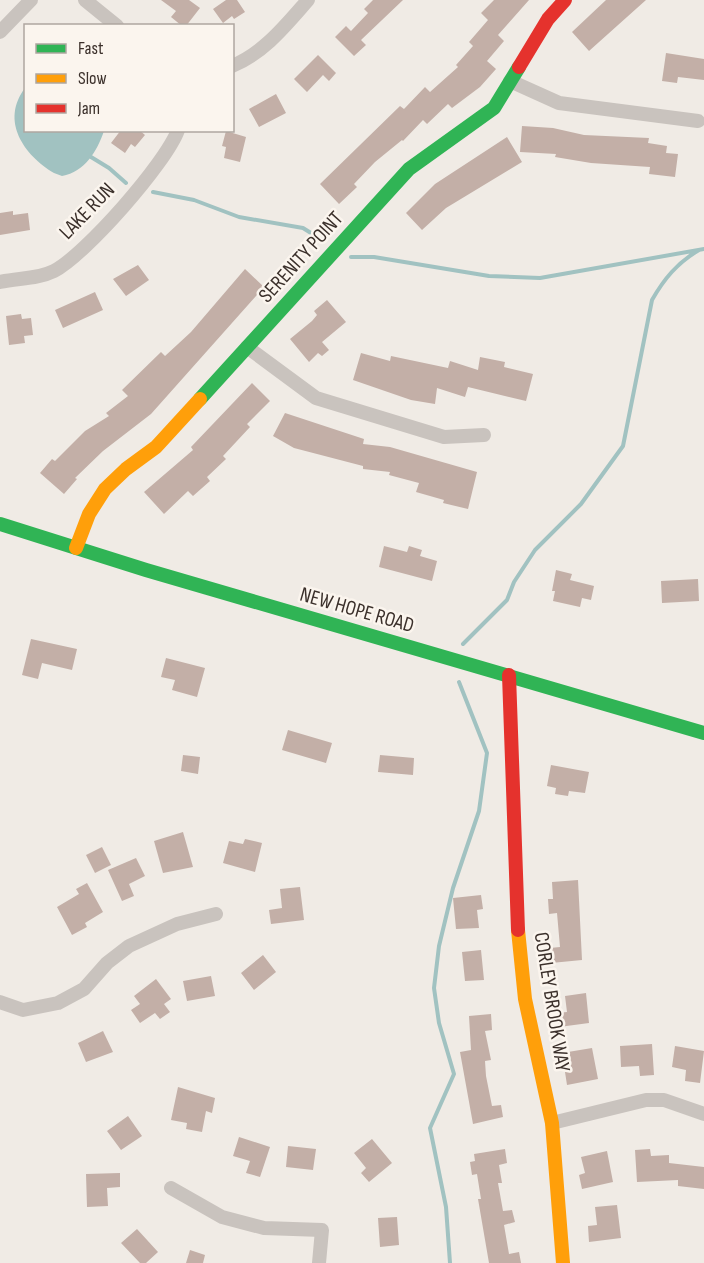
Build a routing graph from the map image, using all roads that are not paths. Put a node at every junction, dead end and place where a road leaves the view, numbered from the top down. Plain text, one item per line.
1 (31, 0) edge
2 (86, 0) edge
3 (308, 0) edge
4 (565, 0) edge
5 (115, 24) edge
6 (0, 32) edge
7 (234, 65) edge
8 (510, 81) junction
9 (698, 121) dead end
10 (177, 132) edge
11 (0, 282) edge
12 (247, 347) junction
13 (484, 435) dead end
14 (0, 524) edge
15 (76, 548) junction
16 (509, 675) junction
17 (704, 733) edge
18 (216, 914) dead end
19 (0, 1002) edge
20 (704, 1114) edge
21 (552, 1122) junction
22 (171, 1188) dead end
23 (319, 1263) edge
24 (563, 1263) edge

1 - 6 street
2 - 5 street
3 - 7 street
4 - 8 street, SERENITY POINT
8 - 9 street
8 - 12 street, SERENITY POINT
10 - 11 street, LAKE RUN
12 - 13 street
12 - 15 street, SERENITY POINT
14 - 15 street, NEW HOPE ROAD
15 - 16 street, NEW HOPE ROAD
16 - 17 street, NEW HOPE ROAD
16 - 21 street, CORLEY BROOK WAY
18 - 19 street
20 - 21 street
21 - 24 street, CORLEY BROOK WAY
22 - 23 street

